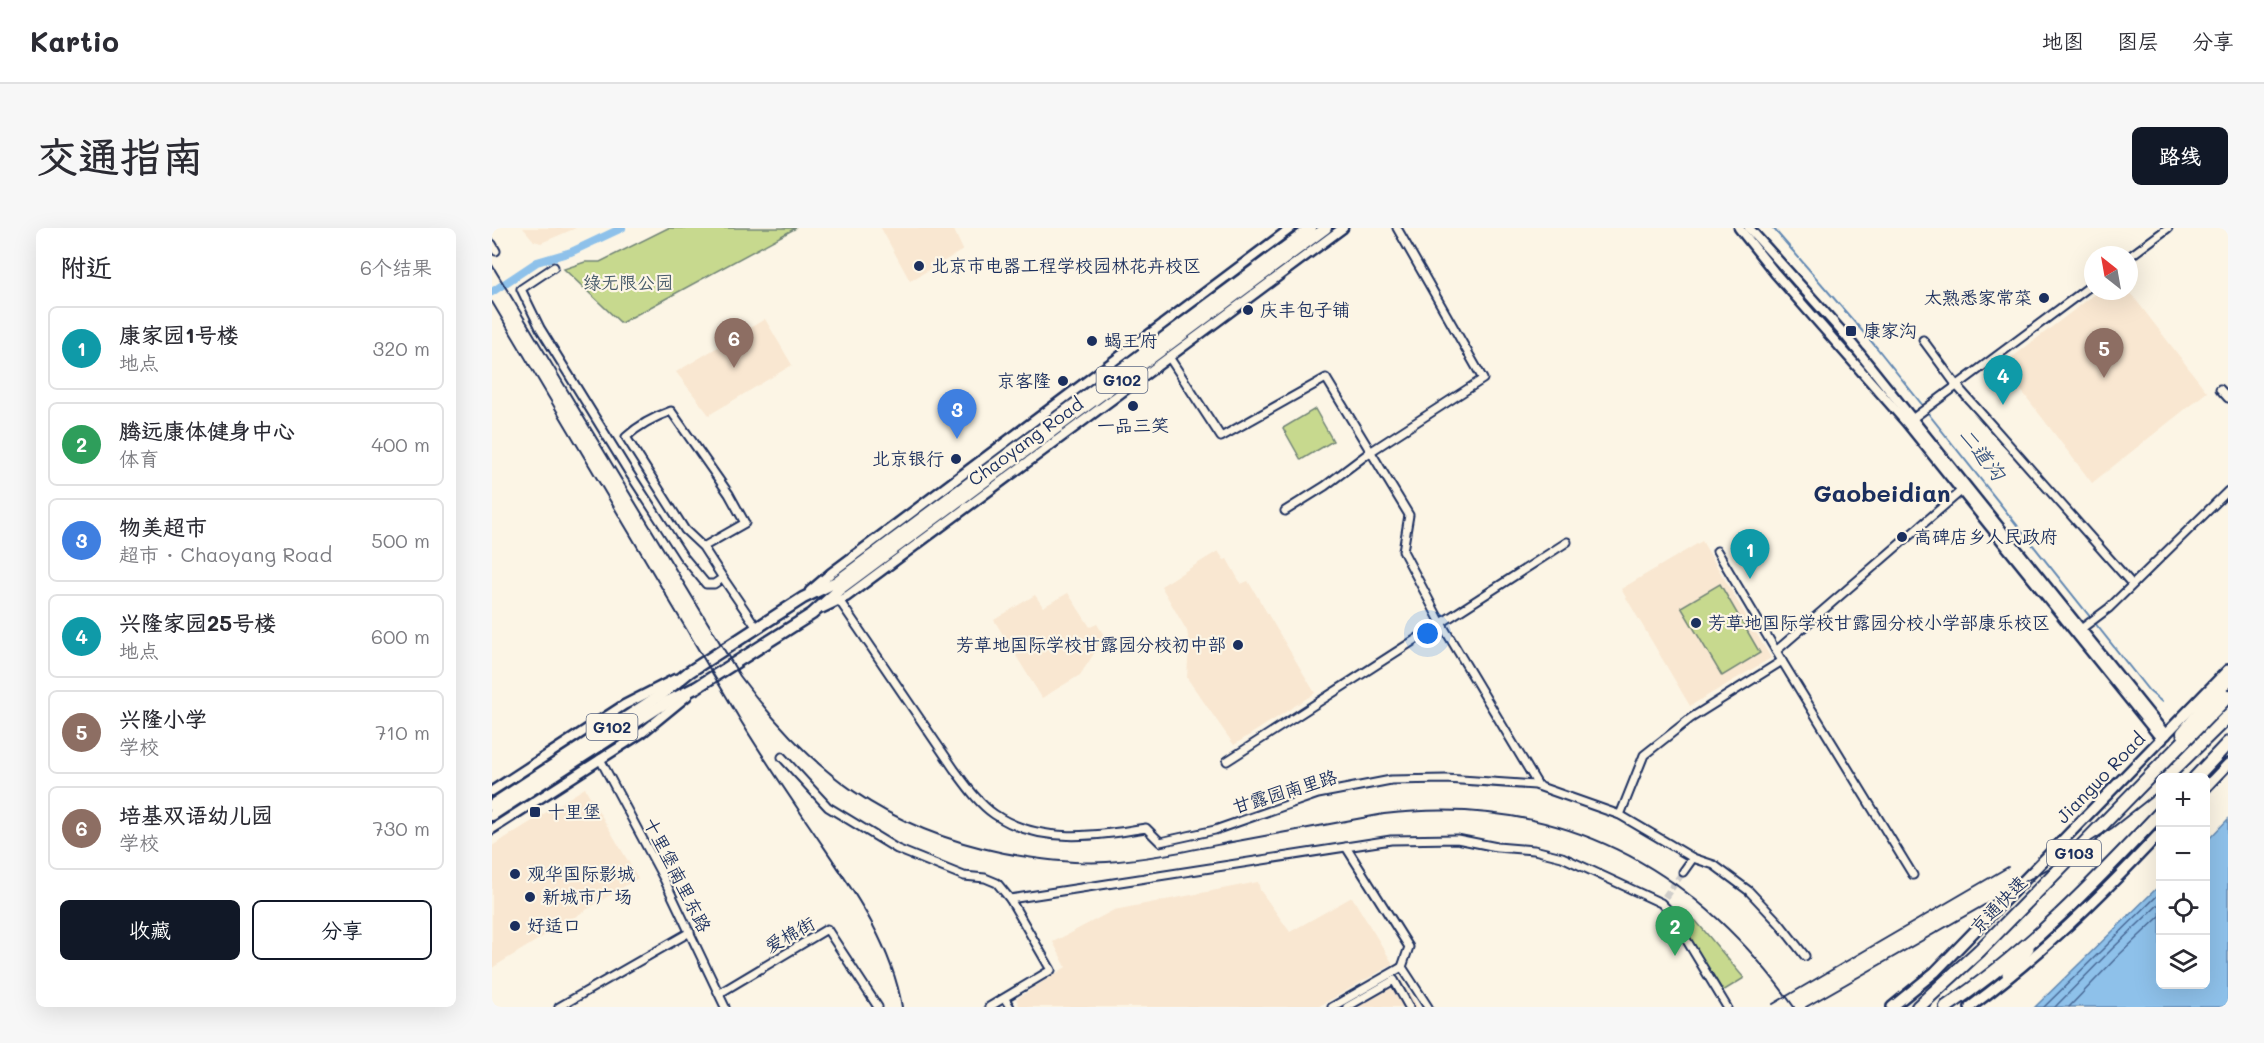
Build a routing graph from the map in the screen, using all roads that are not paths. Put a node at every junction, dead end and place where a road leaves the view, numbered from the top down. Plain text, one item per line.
1 (1290, 228) edge
2 (1311, 228) edge
3 (1326, 228) edge
4 (1343, 228) edge
5 (1397, 228) edge
6 (1739, 228) edge
7 (1749, 228) edge
8 (2168, 228) edge
9 (2138, 250) edge
10 (554, 267) dead end
11 (2084, 291) edge
12 (1923, 340) dead end
13 (1169, 357) junction
14 (1957, 386) junction
15 (2220, 389) dead end
16 (2228, 398) edge
17 (1913, 419) junction
18 (1371, 452) junction
19 (1961, 491) junction
20 (2228, 491) edge
21 (1285, 511) dead end
22 (915, 528) junction
23 (1567, 542) dead end
24 (703, 547) junction
25 (1717, 551) dead end
26 (723, 578) junction
27 (2133, 584) junction
28 (839, 600) junction
29 (812, 614) junction
30 (1441, 623) junction
31 (2084, 626) junction
32 (757, 628) junction
33 (1776, 651) junction
34 (1782, 661) junction
35 (2228, 670) edge
36 (689, 672) junction
37 (2228, 679) edge
38 (697, 687) junction
39 (2228, 696) edge
40 (2164, 738) junction
41 (2228, 742) edge
42 (782, 757) dead end
43 (600, 759) junction
44 (1227, 761) dead end
45 (2228, 764) edge
46 (527, 768) junction
47 (2154, 771) junction
48 (2198, 773) edge
49 (2210, 782) edge
50 (1538, 785) junction
51 (538, 786) junction
52 (492, 791) edge
53 (492, 805) edge
54 (492, 815) edge
55 (1620, 815) junction
56 (2156, 817) edge
57 (492, 829) edge
58 (2156, 837) edge
59 (1346, 847) junction
60 (1693, 858) junction
61 (1683, 872) tunnel mouth
62 (1913, 875) dead end
63 (1010, 899) junction
64 (690, 932) junction
65 (2041, 933) junction
66 (1805, 956) dead end
67 (1402, 967) junction
68 (1991, 991) junction
69 (720, 993) junction
70 (1005, 999) junction
71 (559, 1007) edge
72 (724, 1007) edge
73 (878, 1007) edge
74 (989, 1007) edge
75 (1010, 1007) edge
76 (1332, 1007) edge
77 (1347, 1007) edge
78 (1410, 1007) edge
79 (1428, 1007) edge
80 (1727, 1007) edge
81 (1892, 1007) edge
82 (1917, 1007) edge
83 (1947, 1007) edge
84 (1970, 1007) edge

1 - 22 street, Chaoyang Road
2 - 22 highway, Chaoyang Road / G102
3 - 22 highway, Chaoyang Road / G102
4 - 13 street, Chaoyang Road
5 - 18 street
6 - 19 street
7 - 17 street
8 - 9 street
10 - 26 street
11 - 14 street
12 - 14 street
13 - 18 street
13 - 22 street, Chaoyang Road
14 - 17 street
14 - 27 street
15 - 16 street
17 - 31 street
18 - 21 street
18 - 30 street
19 - 33 street
19 - 40 street
20 - 27 street
22 - 28 street, Chaoyang Road
22 - 29 highway, Chaoyang Road / G102
22 - 32 highway, Chaoyang Road / G102
23 - 30 street
24 - 24 street
24 - 26 street
25 - 33 street
26 - 32 street
27 - 31 street
28 - 29 street, Chaoyang Road
28 - 50 street, 甘露园南里路
29 - 38 highway, Chaoyang Road / G102
30 - 44 street
30 - 50 street
31 - 40 street
32 - 36 highway, Chaoyang Road / G102
33 - 34 street
34 - 55 street
34 - 62 street
35 - 40 main road, Jianguo Road
36 - 46 street, Chaoyang Road
36 - 51 highway, Chaoyang Road / G102
37 - 47 highway
38 - 43 street, Chaoyang Road
38 - 51 highway, Chaoyang Road / G102
39 - 47 highway, 京通快速 / G103
40 - 81 main road, Jianguo Road
41 - 48 highway
42 - 63 street
43 - 51 street, Chaoyang Road
43 - 64 street, 十里堡南里东路
45 - 49 main road
46 - 51 street
46 - 52 street, Chaoyang Road
47 - 82 highway, 京通快速 / G103
50 - 55 street, 甘露园南里路
51 - 53 highway, Chaoyang Road / G102
51 - 54 highway, Chaoyang Road / G102
51 - 57 street, Chaoyang Road
55 - 60 street, 甘露园南里路
56 - 65 highway, G103
58 - 68 main road
59 - 63 street
59 - 67 street
59 - 80 street
60 - 61 street
60 - 66 street, 甘露园南里路
63 - 70 street
64 - 69 street, 十里堡南里东路
64 - 71 street
65 - 68 main road
65 - 83 highway, G103
67 - 76 street
67 - 79 street
68 - 84 main road
69 - 72 street, 十里堡南里东路
69 - 73 street, 爱棉街
70 - 74 street
70 - 75 street
77 - 78 street

